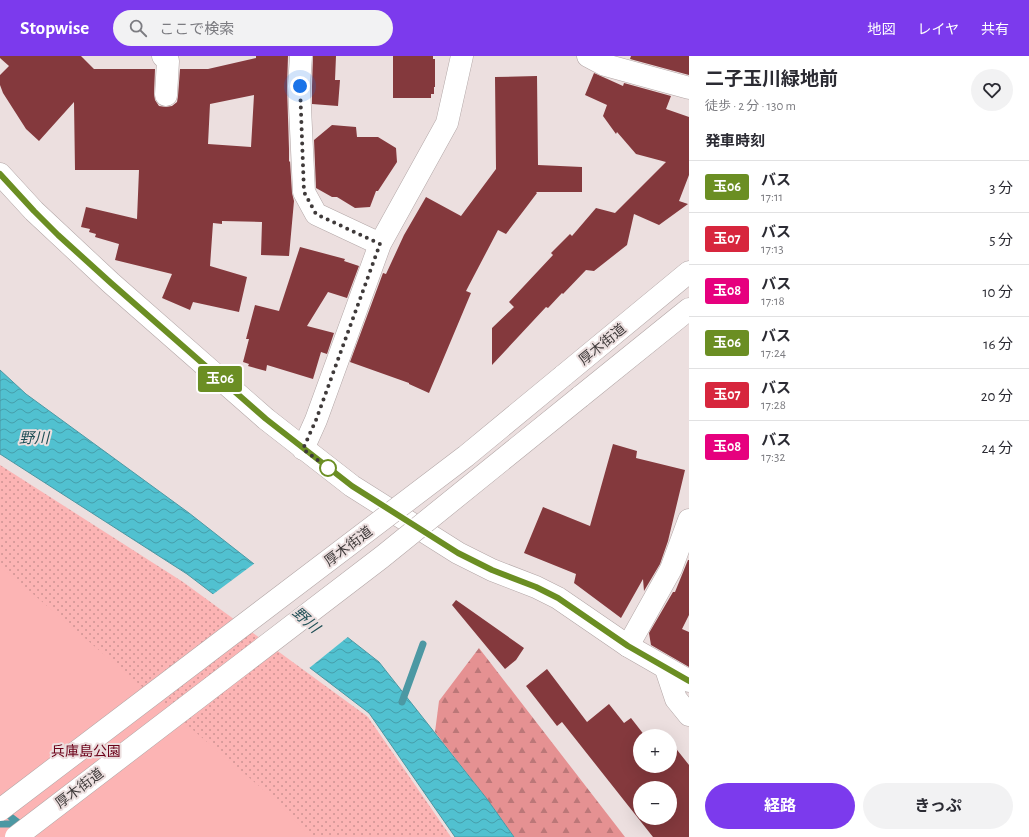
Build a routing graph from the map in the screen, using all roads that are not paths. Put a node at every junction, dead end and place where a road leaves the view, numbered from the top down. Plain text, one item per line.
1 (163, 56) edge
2 (302, 56) edge
3 (462, 56) edge
4 (588, 56) edge
5 (689, 88) edge
6 (166, 95) dead end
7 (0, 174) edge
8 (380, 244) junction
9 (689, 272) edge
10 (689, 309) edge
11 (303, 449) junction
12 (689, 520) edge
13 (680, 571) edge
14 (628, 646) junction
15 (666, 669) junction
16 (689, 681) edge
17 (689, 715) edge
18 (0, 810) edge
19 (16, 837) edge

1 - 6 main road
2 - 8 main road
3 - 8 main road
4 - 5 main road
7 - 11 main road
8 - 11 main road
9 - 18 main road, 厚木街道, bridge
10 - 19 main road, 厚木街道, bridge
11 - 14 main road
12 - 13 main road
13 - 14 main road
14 - 15 main road
15 - 16 main road
15 - 17 main road

